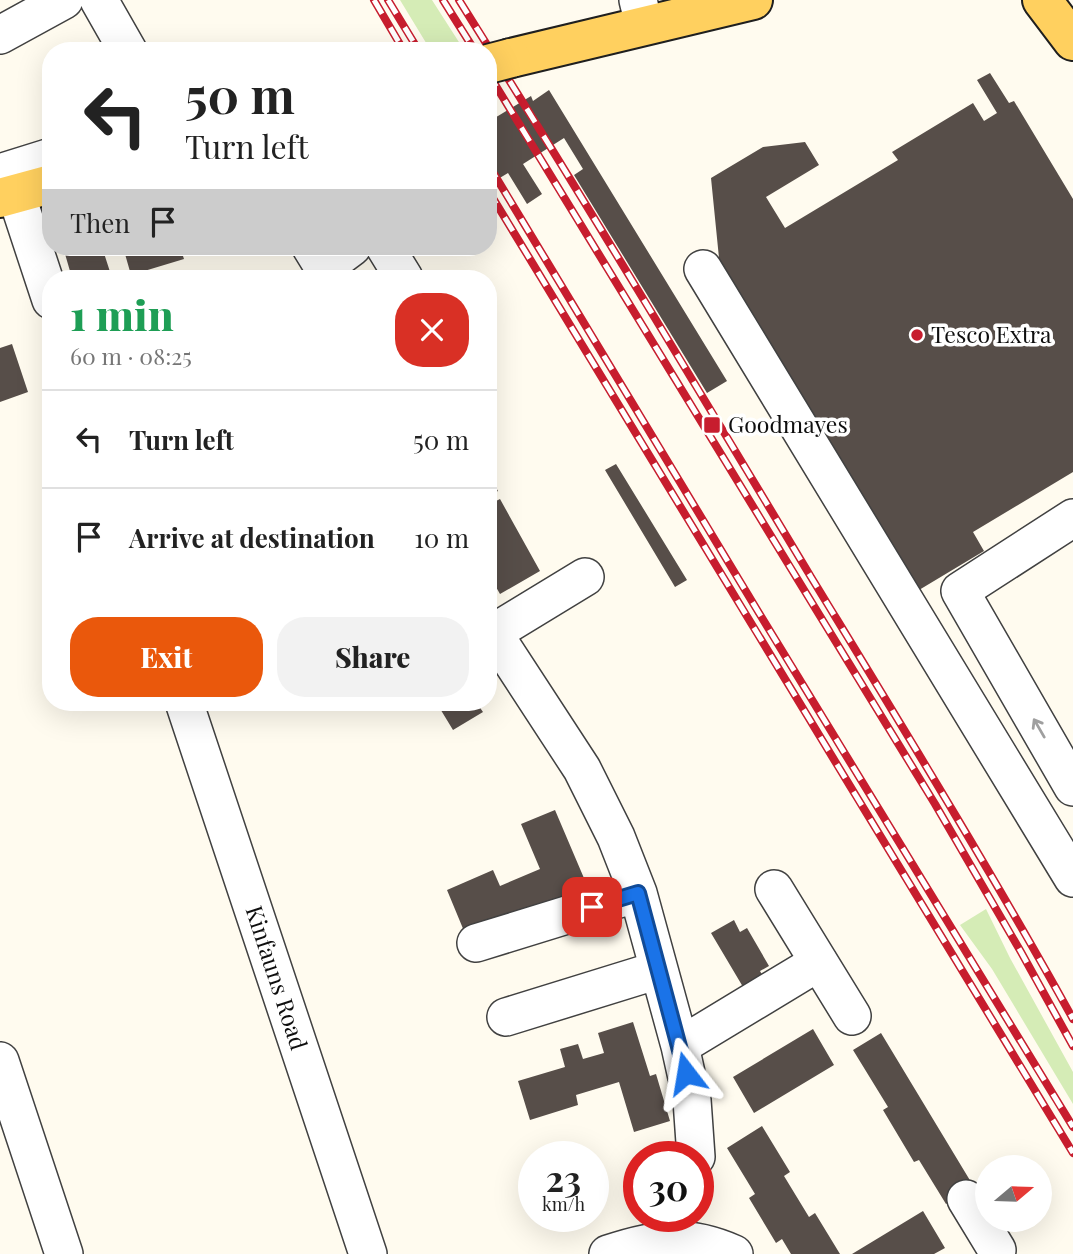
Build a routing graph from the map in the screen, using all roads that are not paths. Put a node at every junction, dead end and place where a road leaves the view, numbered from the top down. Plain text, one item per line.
1 (64, 0) edge
2 (99, 0) edge
3 (753, 0) edge
4 (1042, 0) edge
5 (641, 13) edge
6 (1072, 30) edge
7 (0, 35) edge
8 (123, 42) edge
9 (500, 61) edge
10 (42, 165) edge
11 (17, 187) edge
12 (702, 269) dead end
13 (42, 270) edge
14 (1073, 518) edge
15 (585, 577) dead end
16 (497, 625) edge
17 (497, 640) edge
18 (187, 711) edge
19 (1073, 787) edge
20 (1073, 878) edge
21 (774, 889) dead end
22 (638, 893) junction
23 (476, 943) dead end
24 (819, 962) junction
25 (659, 970) junction
26 (852, 1016) dead end
27 (506, 1017) dead end
28 (680, 1046) junction
29 (0, 1062) edge
30 (695, 1141) edge
31 (966, 1199) dead end
32 (678, 1232) edge
33 (694, 1232) edge
34 (996, 1253) edge
35 (64, 1254) edge
36 (368, 1254) edge
37 (608, 1254) edge
38 (734, 1254) edge

1 - 7 street
2 - 8 street
3 - 5 main road
4 - 6 main road
5 - 9 main road
10 - 11 street
11 - 13 street
12 - 20 street
19 -> 14 street
15 - 16 street
17 - 22 street
18 - 36 street, Kinfauns Road
21 - 24 street
22 - 23 street
22 - 25 street
24 - 26 street
24 - 28 street
25 - 27 street
25 - 28 street
28 - 30 street
29 - 35 street
31 - 34 street
32 - 37 street
33 - 38 street

